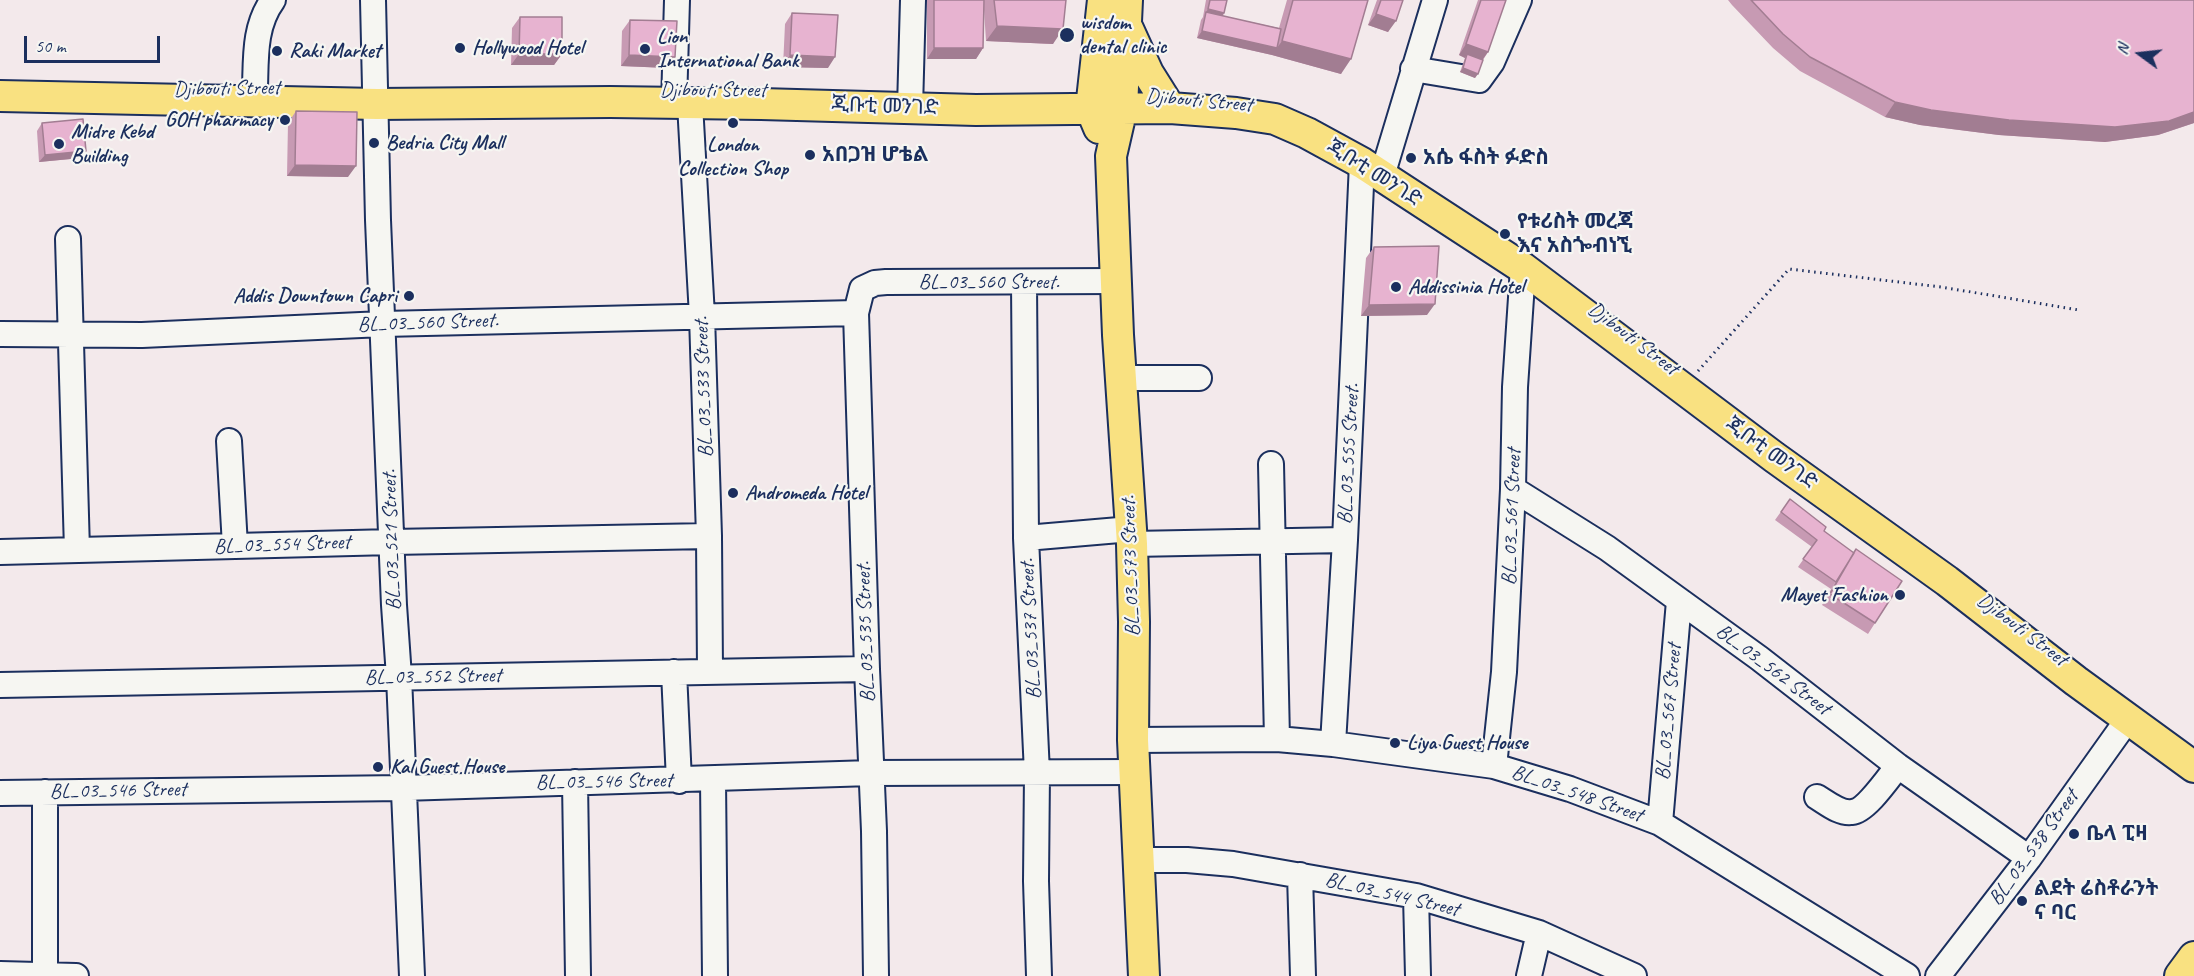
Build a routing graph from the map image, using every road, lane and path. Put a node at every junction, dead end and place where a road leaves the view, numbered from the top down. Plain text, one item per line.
1 (273, 0) edge
2 (373, 0) edge
3 (677, 0) edge
4 (913, 0) edge
5 (1103, 0) edge
6 (1435, 0) edge
7 (1519, 0) edge
8 (1126, 11) edge
9 (1413, 69) junction
10 (0, 86) edge
11 (255, 88) junction
12 (0, 96) edge
13 (376, 96) junction
14 (680, 99) junction
15 (910, 102) junction
16 (1123, 102) junction
17 (1166, 102) junction
18 (1073, 104) junction
19 (1111, 156) junction
20 (1373, 164) junction
21 (68, 239) dead end
22 (1523, 268) junction
23 (1116, 281) junction
24 (1024, 283) junction
25 (862, 289) joint
26 (2079, 310) dead end
27 (856, 313) junction
28 (702, 316) junction
29 (383, 324) junction
30 (0, 334) edge
31 (72, 335) junction
32 (1121, 378) junction
33 (1199, 378) dead end
34 (1682, 388) junction
35 (229, 441) dead end
36 (1271, 464) dead end
37 (1514, 489) junction
38 (709, 536) junction
39 (1131, 536) junction
40 (1026, 538) junction
41 (1273, 540) junction
42 (1345, 540) junction
43 (392, 542) junction
44 (236, 546) junction
45 (78, 550) junction
46 (0, 552) edge
47 (1679, 601) junction
48 (867, 669) junction
49 (710, 671) junction
50 (674, 672) junction
51 (399, 677) junction
52 (0, 685) edge
53 (2128, 719) junction
54 (1133, 740) junction
55 (1277, 740) junction
56 (1332, 744) junction
57 (2194, 750) edge
58 (1494, 766) junction
59 (1898, 766) junction
60 (2194, 767) edge
61 (1135, 772) junction
62 (871, 773) junction
63 (1037, 773) junction
64 (712, 780) junction
65 (679, 781) junction
66 (575, 782) junction
67 (404, 788) junction
68 (45, 792) junction
69 (0, 793) edge
70 (1817, 797) dead end
71 (1660, 823) junction
72 (2029, 858) junction
73 (1140, 860) junction
74 (1300, 875) junction
75 (1416, 896) junction
76 (1539, 933) junction
77 (2194, 957) edge
78 (0, 974) edge
79 (45, 975) edge
80 (76, 976) edge
81 (412, 976) edge
82 (578, 976) edge
83 (715, 976) edge
84 (876, 976) edge
85 (1039, 976) edge
86 (1144, 976) edge
87 (1304, 976) edge
88 (1418, 976) edge
89 (1529, 976) edge
90 (1634, 976) edge
91 (1907, 976) edge
92 (1938, 976) edge
93 (2180, 976) edge

1 - 11 street
2 - 13 street, BL_03_521 Street.
3 - 14 street, BL_03_533 Street.
4 - 15 street
5 - 18 main road
6 - 9 street, BL_03_555 Street.
7 - 9 street
8 - 16 main road
8 - 17 main road
9 - 20 street, BL_03_555 Street.
10 - 11 main road, Djibouti Street
11 - 13 main road, Djibouti Street
12 - 13 main road, Djibouti Street
13 - 14 main road
13 - 29 street, BL_03_521 Street.
14 - 15 main road, Djibouti Street
14 - 28 street, BL_03_533 Street.
15 - 18 main road, Djibouti Street
16 - 17 main road, ጂቡቲ መንገድ
16 - 18 main road, ጂቡቲ መንገድ
16 - 19 main road
17 - 20 main road, ጂቡቲ መንገድ
18 - 19 main road
19 - 23 main road, BL_03_573 Street.
20 - 22 main road, ጂቡቲ መንገድ
20 - 42 street, BL_03_555 Street.
20 - 57 main road, Djibouti Street
21 - 31 street
22 - 34 main road, ጂቡቲ መንገድ
22 - 37 street, BL_03_561 Street
23 - 24 street, BL_03_560 Street.
23 - 32 main road, BL_03_573 Street.
24 - 25 street, BL_03_560 Street.
24 - 40 street, BL_03_537 Street.
25 - 27 street, BL_03_535 Street.
26 - 34 path
27 - 28 street, BL_03_560 Street.
27 - 48 street, BL_03_535 Street.
28 - 29 street, BL_03_560 Street.
28 - 38 street, BL_03_533 Street.
29 - 31 street, BL_03_560 Street.
29 - 43 street, BL_03_521 Street.
30 - 31 street, BL_03_560 Street.
31 - 45 street
32 - 33 street
32 - 39 main road, BL_03_573 Street.
34 - 53 main road, ጂቡቲ መንገድ
35 - 44 street
36 - 41 street
37 - 47 street, BL_03_562 Street
37 - 58 street, BL_03_561 Street
38 - 43 street, BL_03_554 Street
38 - 49 street, BL_03_533 Street.
39 - 40 street
39 - 41 street
39 - 54 main road, BL_03_573 Street.
40 - 63 street, BL_03_537 Street.
41 - 42 street
41 - 55 street
42 - 56 street, BL_03_555 Street.
43 - 44 street, BL_03_554 Street
43 - 51 street, BL_03_521 Street.
44 - 45 street, BL_03_554 Street
45 - 46 street, BL_03_554 Street
47 - 59 street, BL_03_562 Street
47 - 71 street, BL_03_567 Street
48 - 49 street, BL_03_552 Street
48 - 62 street, BL_03_535 Street.
49 - 50 street, BL_03_552 Street
50 - 51 street, BL_03_552 Street
50 - 65 street
51 - 52 street, BL_03_552 Street
51 - 67 street, BL_03_521 Street.
53 - 60 main road, ጂቡቲ መንገድ
53 - 72 street, BL_03_538 Street
54 - 55 street, BL_03_548 Street
54 - 61 main road, BL_03_573 Street.
55 - 56 street, BL_03_548 Street
56 - 58 street, BL_03_548 Street
58 - 71 street, BL_03_548 Street
59 - 70 street
59 - 72 street, BL_03_562 Street
61 - 63 street, BL_03_546 Street
61 - 73 main road, BL_03_573 Street.
62 - 63 street, BL_03_546 Street
62 - 64 street, BL_03_546 Street
62 - 84 street, BL_03_535 Street.
63 - 85 street, BL_03_537 Street.
64 - 65 street, BL_03_546 Street
64 - 83 street
65 - 66 street, BL_03_546 Street
66 - 67 street, BL_03_546 Street
66 - 82 street
67 - 68 street, BL_03_546 Street
67 - 81 street, BL_03_521 Street.
68 - 69 street, BL_03_546 Street
68 - 79 street
71 - 91 street, BL_03_548 Street
72 - 92 street, BL_03_538 Street
73 - 74 street, BL_03_544 Street
73 - 86 main road, BL_03_573 Street.
74 - 75 street, BL_03_544 Street
74 - 87 street
75 - 76 street, BL_03_544 Street
75 - 88 street
76 - 89 street
76 - 90 street, BL_03_544 Street
77 - 93 main road
78 - 79 street
79 - 80 street

